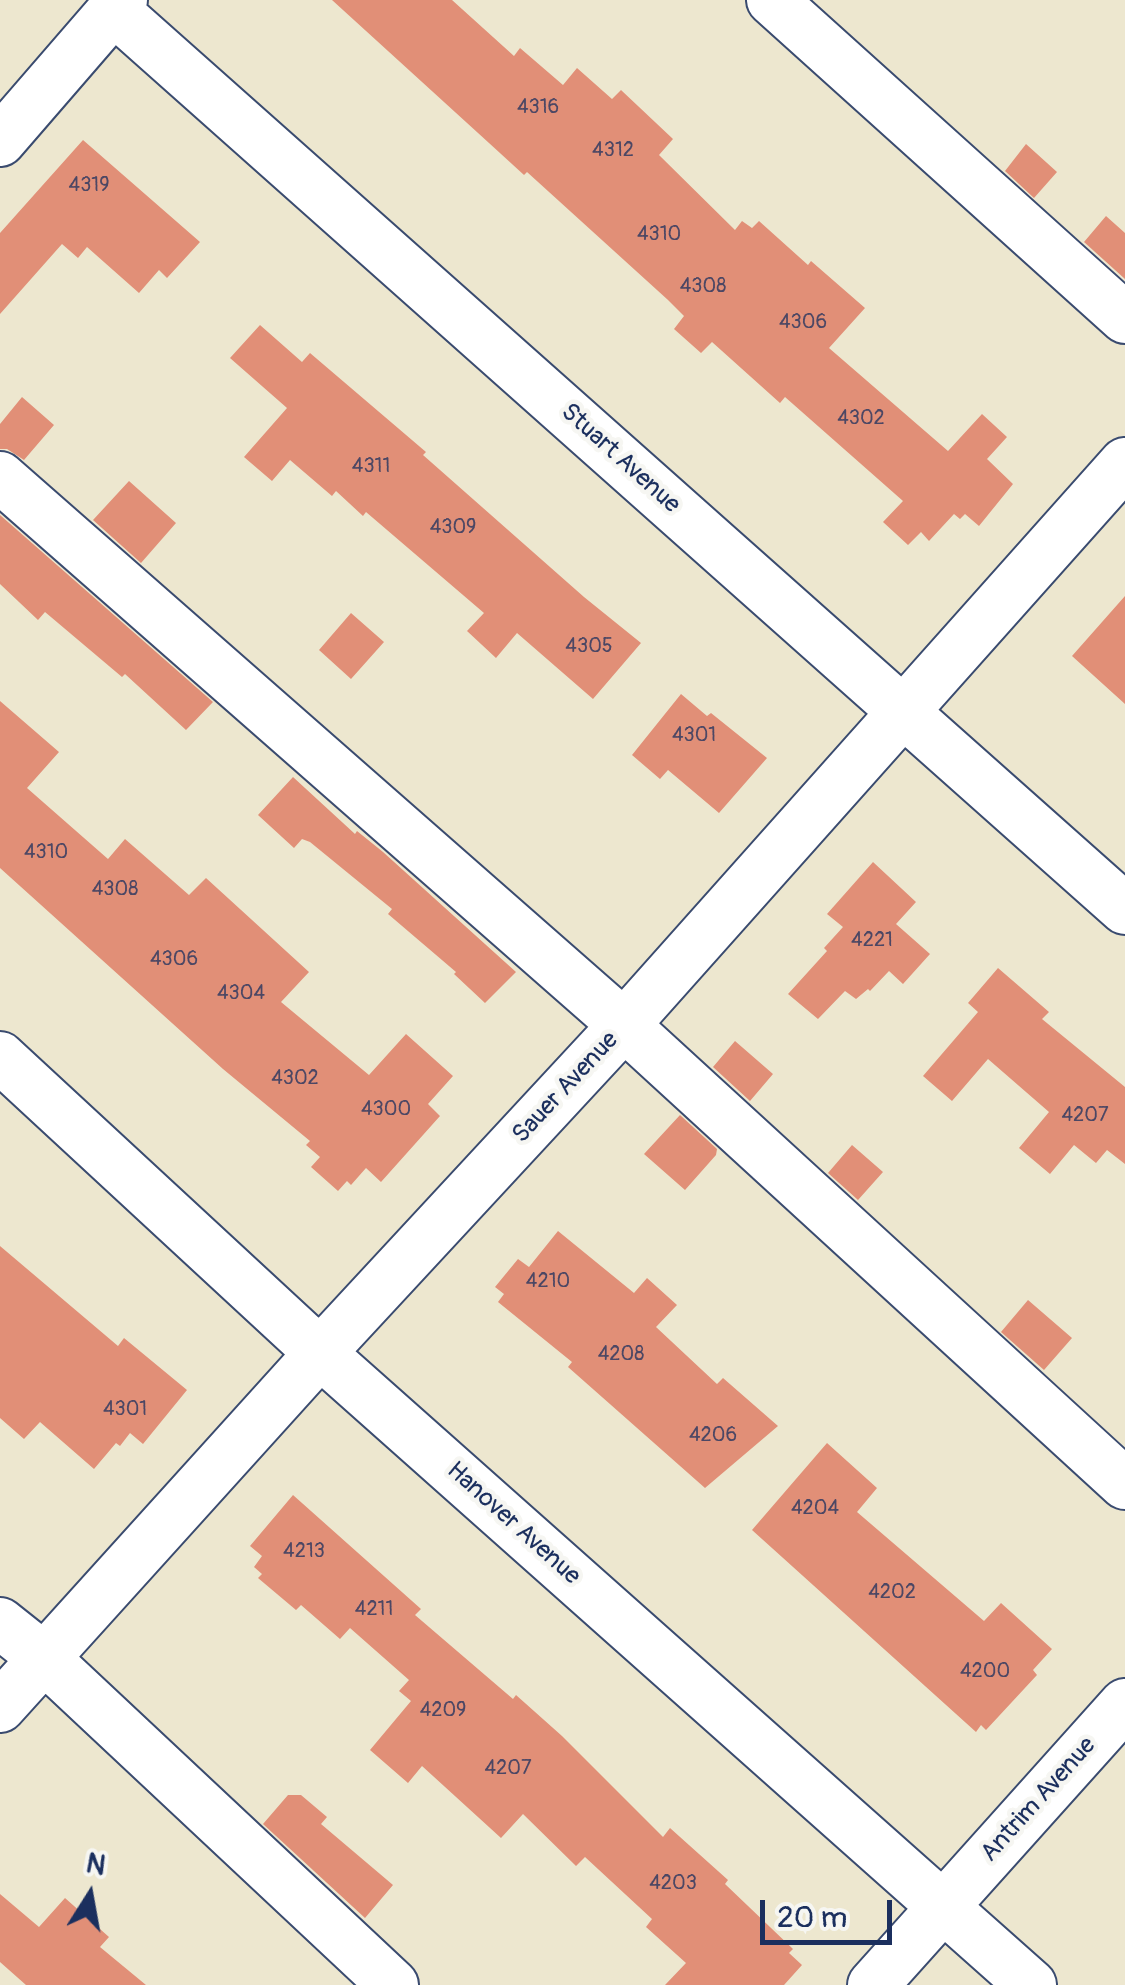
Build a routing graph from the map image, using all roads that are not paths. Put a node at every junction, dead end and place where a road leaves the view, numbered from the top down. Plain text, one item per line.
1 (772, 0) edge
2 (118, 5) edge
3 (0, 142) edge
4 (1125, 318) edge
5 (1125, 462) edge
6 (0, 477) edge
7 (902, 710) junction
8 (1125, 909) edge
9 (624, 1025) junction
10 (0, 1057) edge
11 (320, 1353) junction
12 (1125, 1484) edge
13 (0, 1622) edge
14 (44, 1658) junction
15 (1125, 1704) edge
16 (0, 1706) edge
17 (944, 1906) junction
18 (394, 1985) edge
19 (873, 1985) edge
20 (1031, 1985) edge

1 - 4 street
2 - 3 street
2 - 7 street, Stuart Avenue
5 - 7 street, Sauer Avenue
6 - 9 street
7 - 8 street, Stuart Avenue
7 - 9 street, Sauer Avenue
9 - 11 street, Sauer Avenue
9 - 12 street
10 - 11 street, Hanover Avenue
11 - 14 street, Sauer Avenue
11 - 17 street, Hanover Avenue
13 - 14 street
14 - 16 street, Sauer Avenue
14 - 18 street
15 - 17 street, Antrim Avenue
17 - 19 street, Antrim Avenue
17 - 20 street, Hanover Avenue

